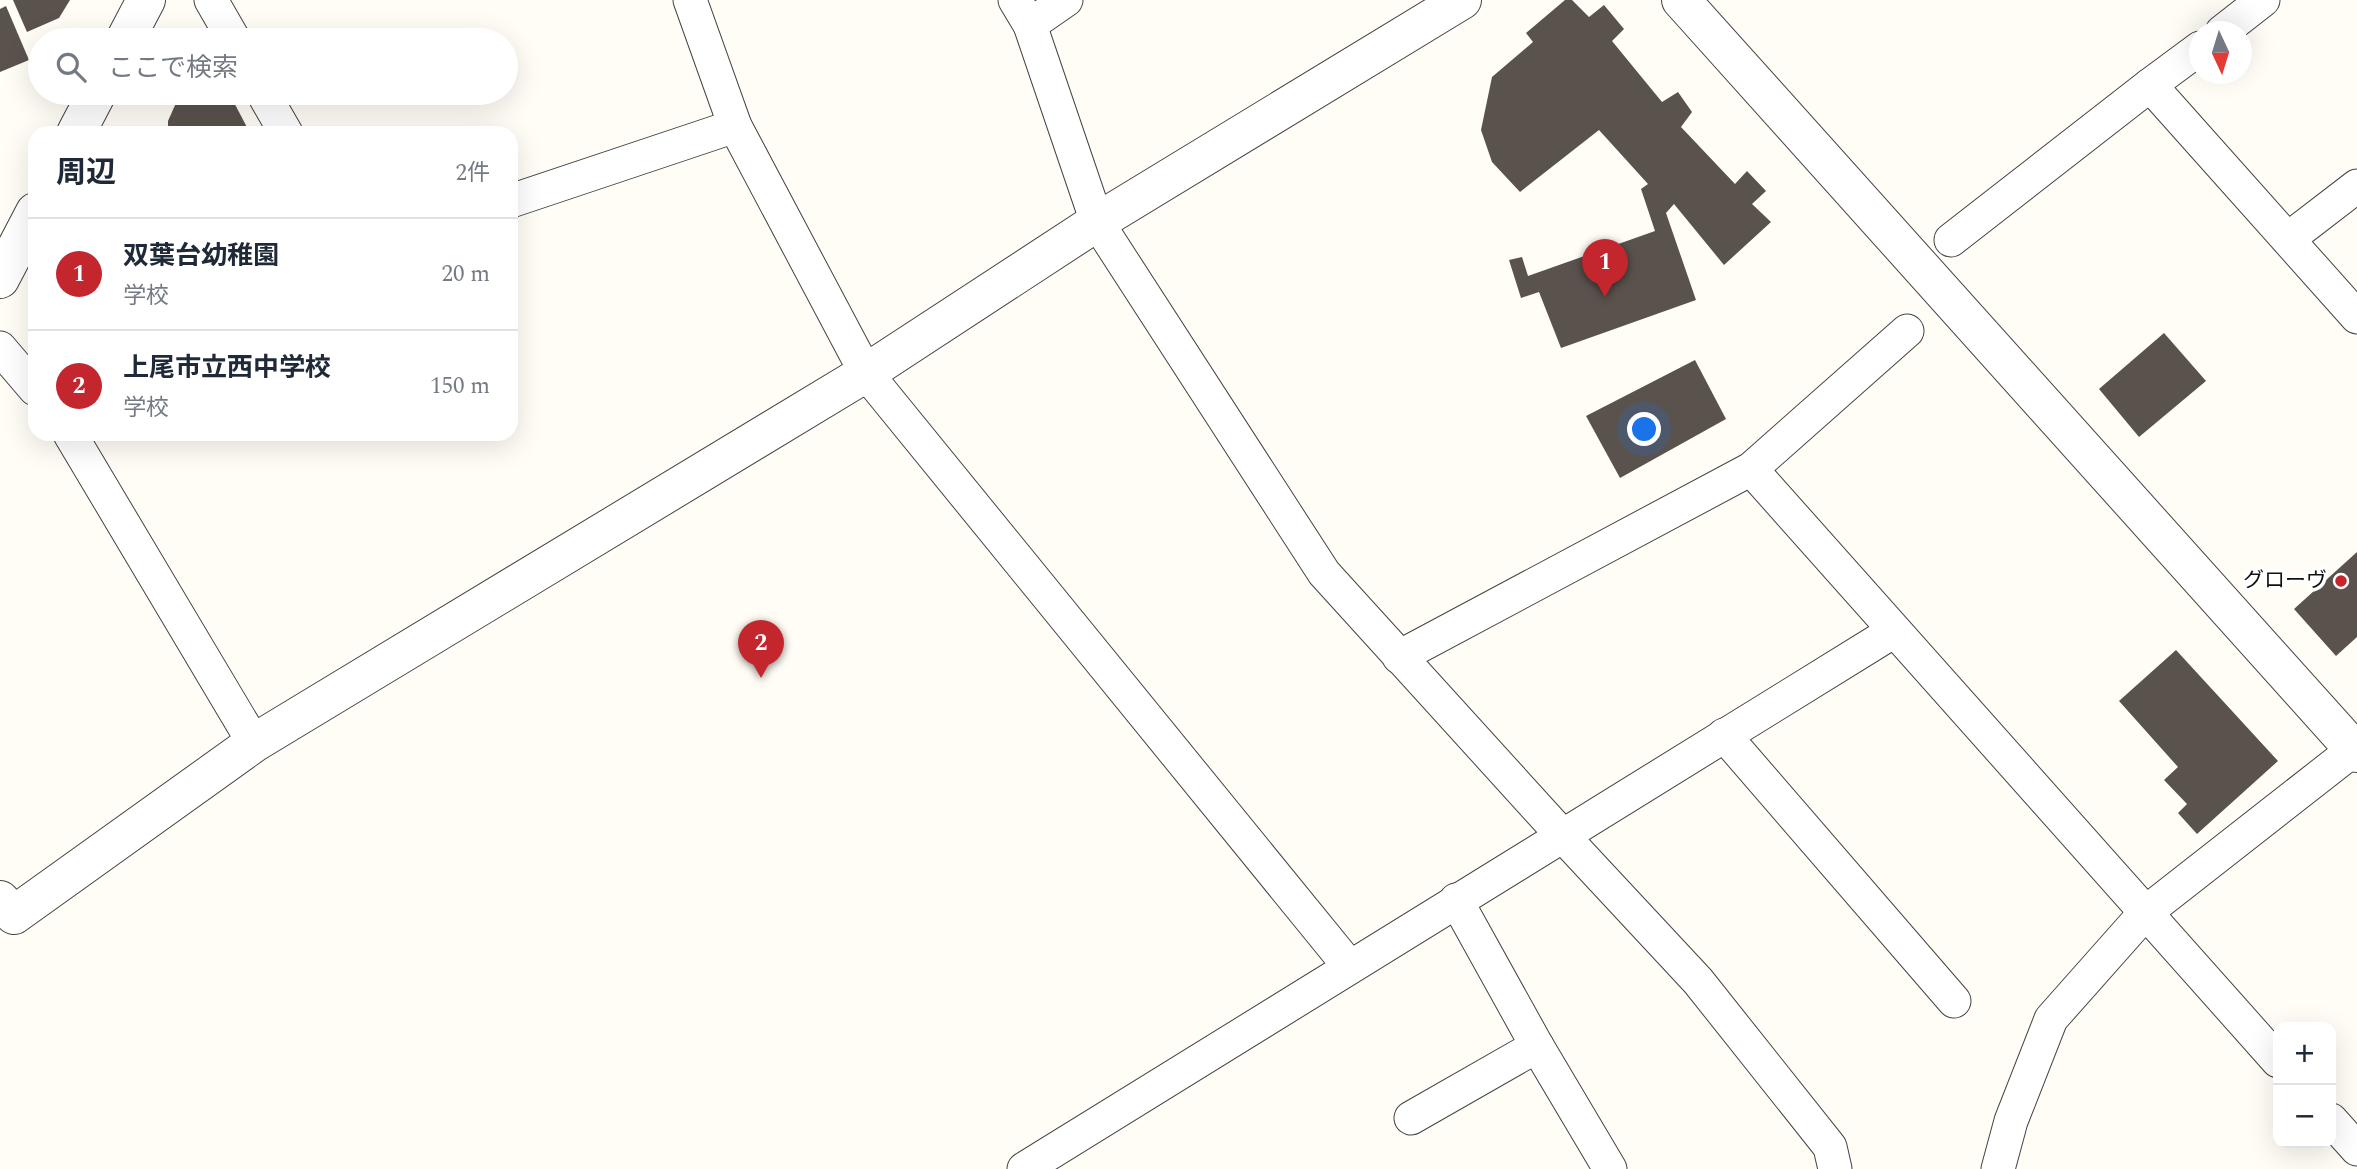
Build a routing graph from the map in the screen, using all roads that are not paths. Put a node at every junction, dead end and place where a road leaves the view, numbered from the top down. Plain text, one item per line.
1 (146, 0) edge
2 (211, 0) edge
3 (690, 0) edge
4 (1066, 0) edge
5 (1462, 0) edge
6 (1681, 0) edge
7 (2263, 0) edge
8 (1022, 13) edge
9 (2235, 21) edge
10 (131, 28) edge
11 (227, 28) edge
12 (2189, 56) edge
13 (2150, 85) junction
14 (91, 105) edge
15 (270, 105) edge
16 (80, 126) edge
17 (282, 126) edge
18 (735, 126) junction
19 (2357, 186) edge
20 (518, 199) edge
21 (1097, 222) junction
22 (28, 225) edge
23 (2288, 239) junction
24 (1951, 240) dead end
25 (0, 279) edge
26 (2357, 317) edge
27 (1907, 331) dead end
28 (0, 348) edge
29 (866, 373) junction
30 (28, 381) edge
31 (74, 441) edge
32 (1751, 469) junction
33 (1894, 631) junction
34 (1399, 657) junction
35 (1724, 736) junction
36 (254, 743) junction
37 (2356, 750) edge
38 (1562, 835) junction
39 (1456, 900) junction
40 (5, 913) edge
41 (2145, 913) junction
42 (1349, 966) junction
43 (1954, 1001) dead end
44 (1537, 1046) junction
45 (2273, 1055) edge
46 (1411, 1118) dead end
47 (2336, 1126) edge
48 (2357, 1149) edge
49 (1024, 1169) edge
50 (1610, 1169) edge
51 (1835, 1169) edge
52 (1998, 1169) edge

1 - 10 street
2 - 11 street
3 - 18 street
4 - 8 street
5 - 21 street
6 - 37 street
7 - 9 street
8 - 21 street
12 - 13 street
13 - 23 street
13 - 24 street
14 - 16 street
15 - 17 street
18 - 20 street
18 - 29 street
19 - 23 street
21 - 29 street
21 - 34 street
22 - 25 street
23 - 26 street
27 - 32 street
28 - 30 street
29 - 36 street
29 - 42 street
31 - 36 street
32 - 33 street
32 - 34 street
33 - 35 street
33 - 41 street
34 - 38 street
35 - 38 street
35 - 43 street
36 - 40 street
37 - 41 street
38 - 39 street
38 - 51 street
39 - 42 street
39 - 44 street
41 - 45 street
41 - 52 street
42 - 49 street
44 - 46 street
44 - 50 street
47 - 48 street

